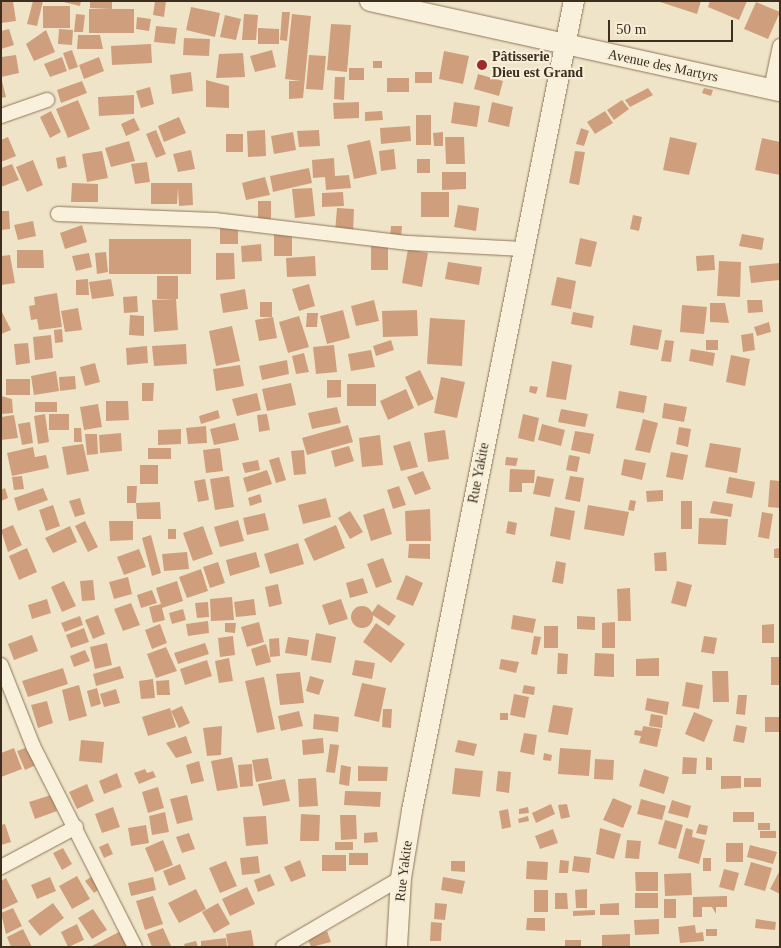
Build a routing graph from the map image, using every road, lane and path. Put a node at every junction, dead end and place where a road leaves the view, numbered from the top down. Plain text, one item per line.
1 (370, 1) edge
2 (574, 1) edge
3 (564, 45) junction
4 (780, 46) edge
5 (776, 90) edge
6 (47, 100) dead end
7 (1, 116) edge
8 (58, 214) dead end
9 (523, 249) junction
10 (1, 665) edge
11 (76, 827) junction
12 (1, 867) edge
13 (401, 878) junction
14 (135, 947) edge
15 (283, 947) edge
16 (397, 947) edge

1 - 3 main road, Avenue des Martyrs
2 - 3 main road, Rue Yakite
3 - 5 main road, Avenue des Martyrs
3 - 9 main road, Rue Yakite
4 - 5 street
6 - 7 street
8 - 9 street
9 - 13 main road, Rue Yakite
10 - 11 street
11 - 12 street
11 - 14 street
13 - 15 street
13 - 16 main road, Rue Yakite

